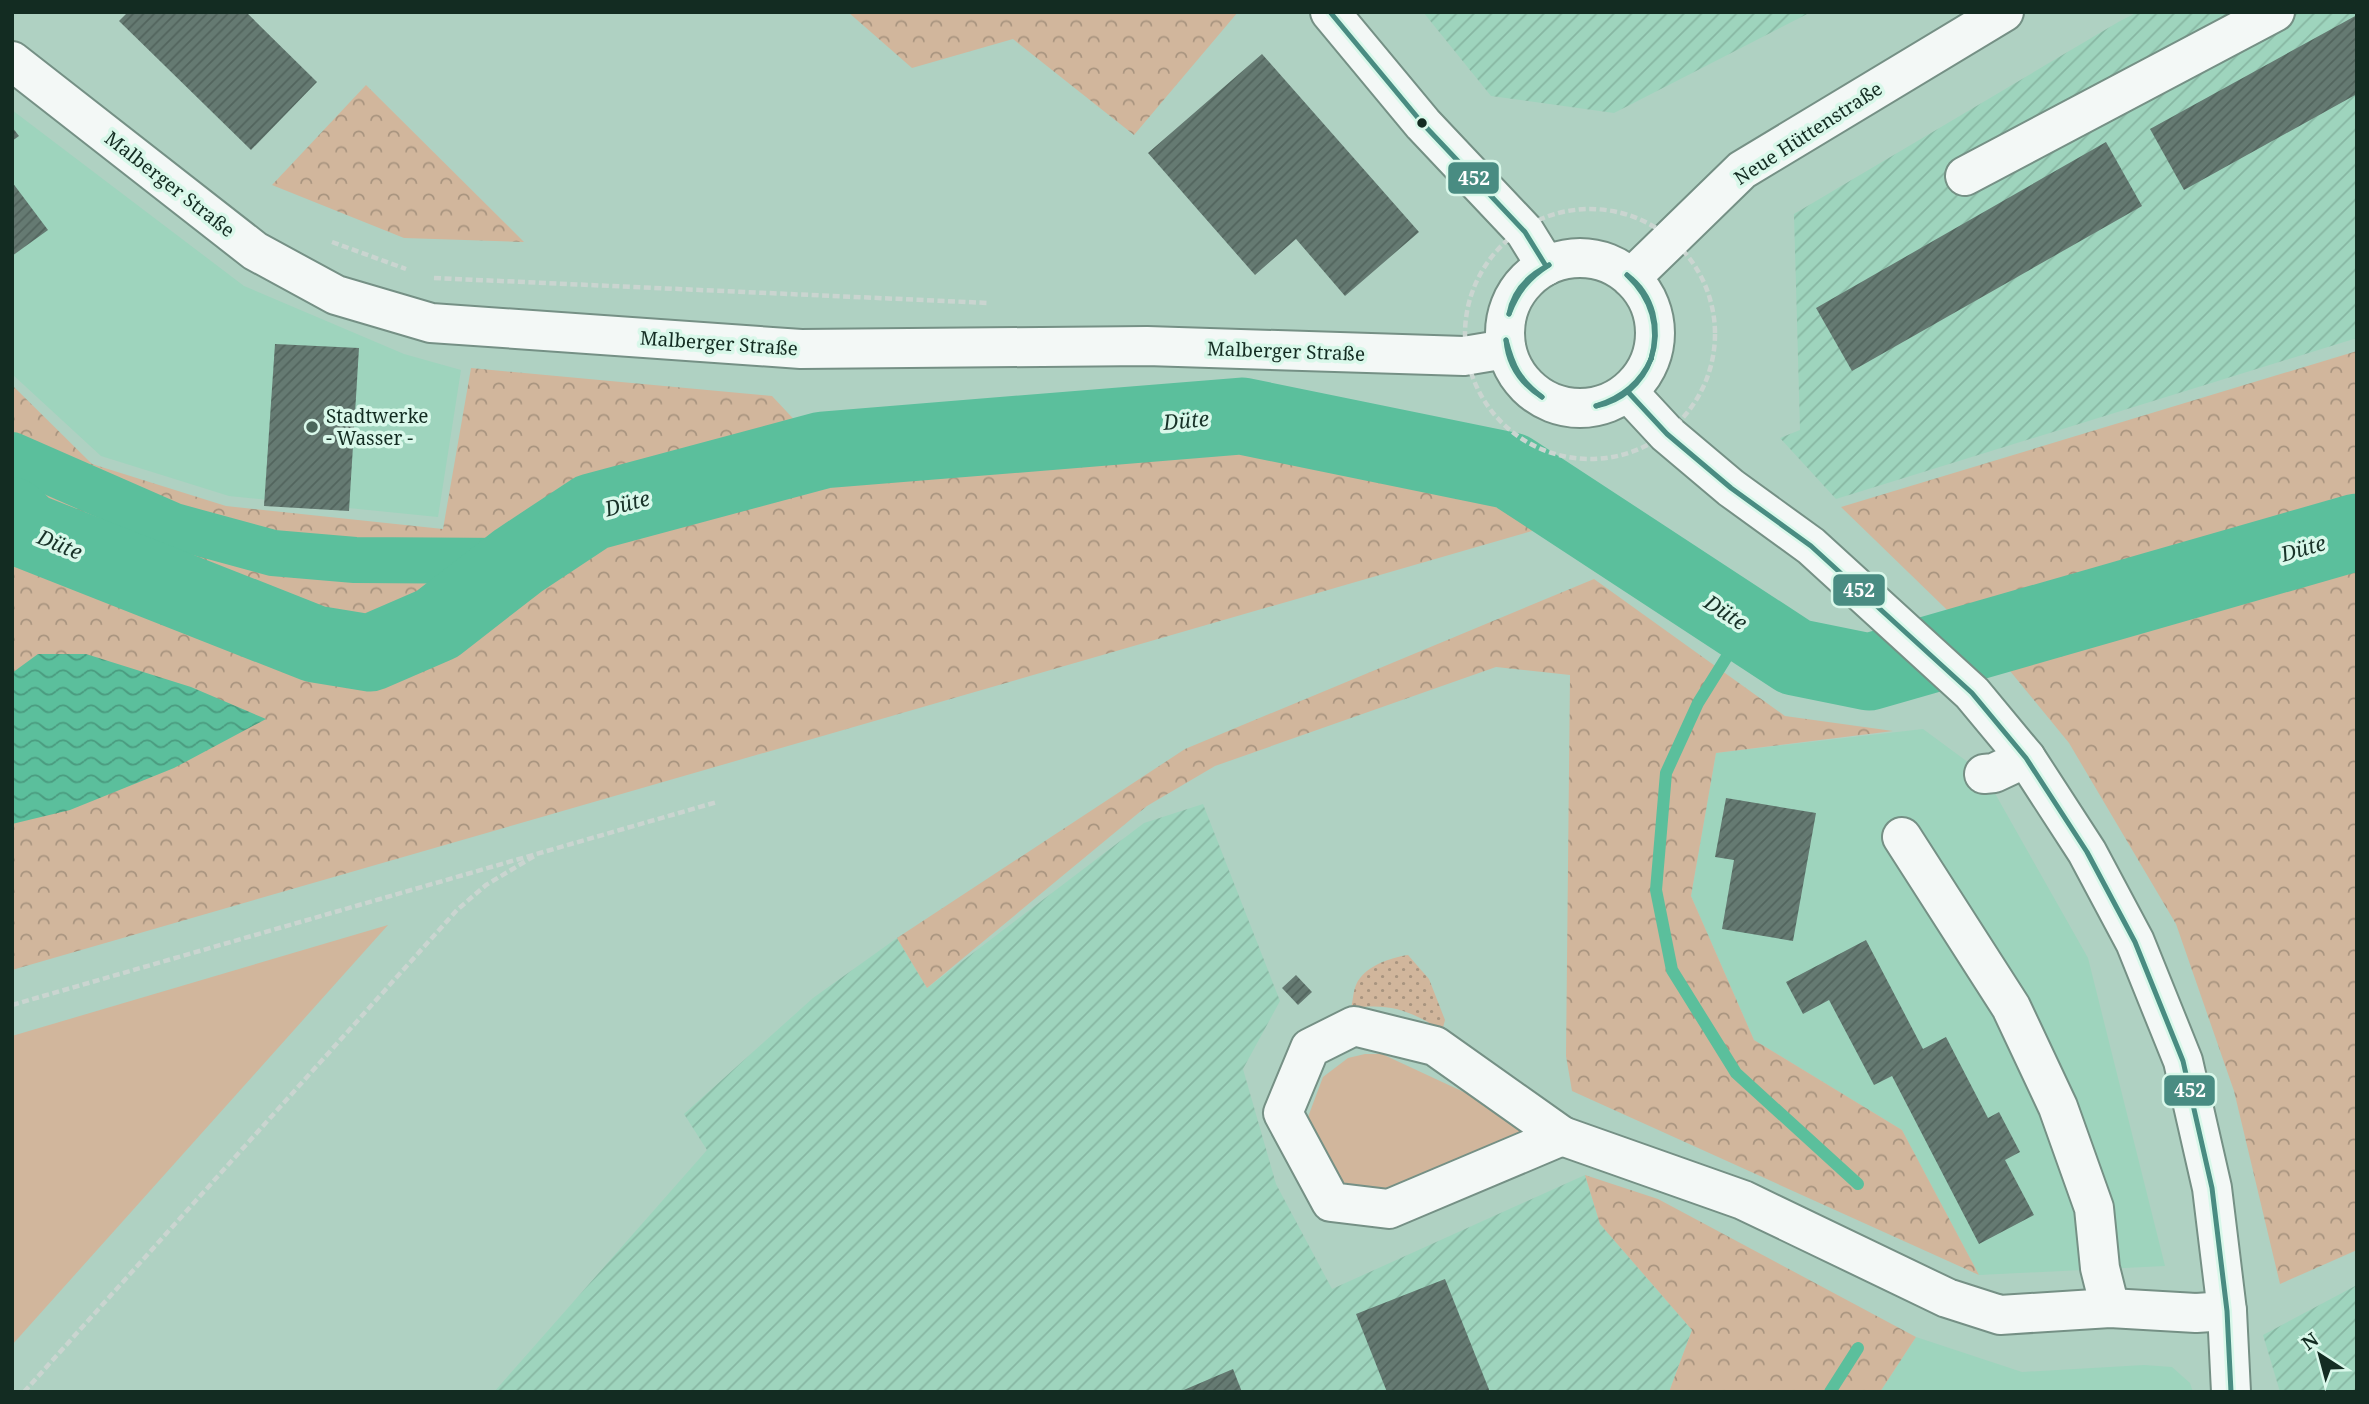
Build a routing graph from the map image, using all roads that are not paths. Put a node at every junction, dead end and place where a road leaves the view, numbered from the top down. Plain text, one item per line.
1 (1331, 12) edge
2 (2004, 12) edge
3 (2274, 12) edge
4 (12, 61) edge
5 (1965, 176) dead end
6 (1546, 266) junction
7 (1631, 278) junction
8 (1506, 349) junction
9 (1628, 392) junction
10 (2025, 758) junction
11 (1984, 775) dead end
12 (1902, 837) dead end
13 (1562, 1136) junction
14 (2110, 1308) junction
15 (2227, 1311) junction
16 (2231, 1392) edge

1 - 6 street
2 - 7 street, Neue Hüttenstraße
3 - 5 street
4 - 8 street, Malberger Straße
6 - 7 street
6 - 8 street
7 - 9 street
8 - 9 street
9 - 10 street
10 - 11 street
10 - 15 street
12 - 14 street
13 - 13 street
13 - 14 street
14 - 15 street
15 - 16 street

